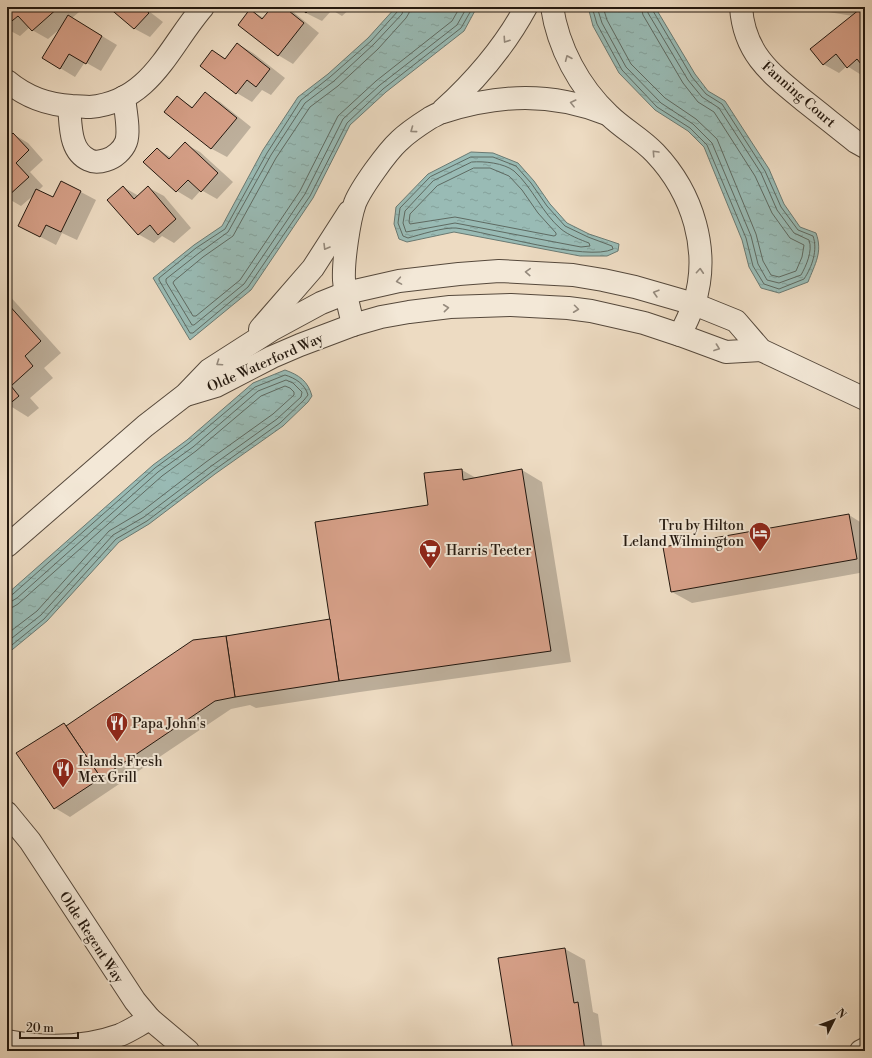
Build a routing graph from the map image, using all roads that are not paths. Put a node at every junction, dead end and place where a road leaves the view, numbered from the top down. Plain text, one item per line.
1 (203, 7) edge
2 (526, 7) edge
3 (552, 7) edge
4 (741, 7) edge
5 (7, 81) edge
6 (124, 97) junction
7 (68, 106) junction
8 (442, 112) junction
9 (610, 116) junction
10 (865, 148) edge
11 (355, 203) junction
12 (346, 293) junction
13 (694, 304) junction
14 (353, 325) junction
15 (680, 334) junction
16 (238, 350) junction
17 (761, 350) junction
18 (184, 395) junction
19 (865, 399) edge
20 (7, 546) edge
21 (7, 813) edge
22 (150, 1019) junction
23 (7, 1042) edge
24 (865, 1049) edge
25 (188, 1051) edge
26 (861, 1051) edge

1 - 6 street
2 -> 8 street
9 -> 3 street
4 - 10 street, Fanning Court
5 - 7 street
6 - 7 street
6 - 7 street
9 -> 8 street
8 -> 11 street
13 -> 9 street
11 - 12 street
11 -> 16 street
13 -> 12 street, Olde Waterford Way
12 - 14 street
12 - 16 street, Olde Waterford Way
13 - 15 street
13 - 17 street, Olde Waterford Way
14 -> 15 street, Olde Waterford Way
14 - 18 street, Olde Waterford Way
15 -> 17 street, Olde Waterford Way
16 -> 18 street, Olde Waterford Way
17 - 19 street
18 - 20 street, Olde Waterford Way
21 - 22 street, Olde Regent Way
22 - 23 street
22 - 25 street, Olde Regent Way
24 - 26 street

